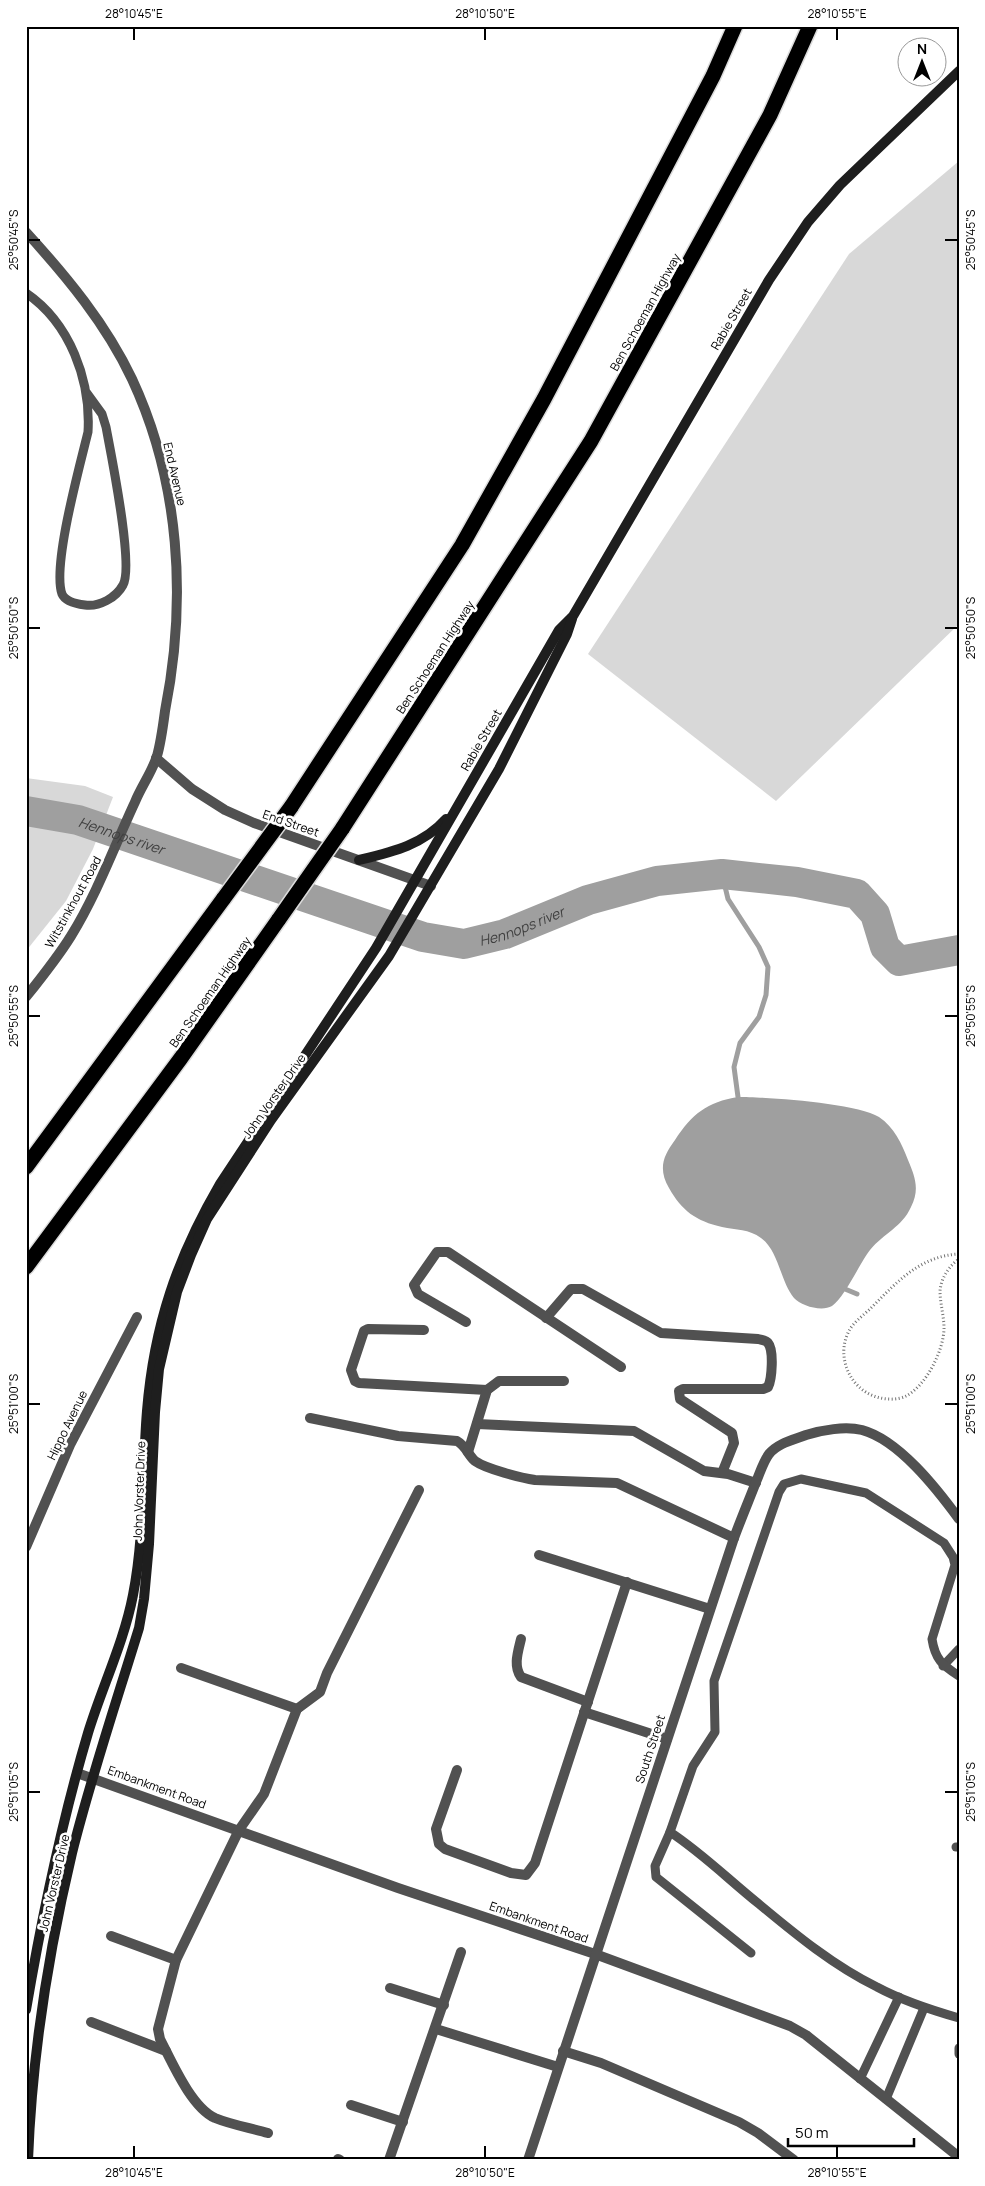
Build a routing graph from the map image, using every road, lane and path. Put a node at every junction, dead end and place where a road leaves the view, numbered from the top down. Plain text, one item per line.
1 (735, 26) edge
2 (810, 26) edge
3 (959, 71) edge
4 (26, 232) edge
5 (26, 293) edge
6 (86, 392) junction
7 (573, 616) junction
8 (156, 758) junction
9 (459, 804) junction
10 (359, 860) junction
11 (416, 880) junction
12 (431, 886) junction
13 (26, 997) edge
14 (26, 1167) edge
15 (959, 1254) edge
16 (959, 1259) edge
17 (26, 1266) edge
18 (137, 1317) dead end
19 (546, 1318) junction
20 (466, 1322) dead end
21 (424, 1330) dead end
22 (621, 1367) dead end
23 (564, 1381) dead end
24 (487, 1390) junction
25 (310, 1418) dead end
26 (477, 1424) junction
27 (468, 1452) junction
28 (722, 1473) junction
29 (756, 1484) junction
30 (419, 1490) dead end
31 (959, 1518) edge
32 (734, 1538) junction
33 (26, 1547) edge
34 (539, 1555) dead end
35 (627, 1582) junction
36 (710, 1609) junction
37 (521, 1639) dead end
38 (959, 1649) edge
39 (943, 1666) junction
40 (181, 1668) dead end
41 (959, 1676) edge
42 (588, 1702) junction
43 (297, 1709) junction
44 (584, 1712) junction
45 (667, 1739) junction
46 (458, 1770) dead end
47 (77, 1773) junction
48 (94, 1778) junction
49 (239, 1830) junction
50 (670, 1832) junction
51 (111, 1936) dead end
52 (461, 1952) dead end
53 (751, 1953) dead end
54 (595, 1954) junction
55 (176, 1960) junction
56 (390, 1988) dead end
57 (899, 1997) junction
58 (444, 2005) junction
59 (924, 2008) junction
60 (26, 2010) edge
61 (959, 2018) edge
62 (91, 2022) dead end
63 (436, 2029) junction
64 (959, 2048) edge
65 (166, 2051) junction
66 (563, 2052) junction
67 (959, 2054) edge
68 (558, 2067) junction
69 (860, 2078) junction
70 (886, 2099) junction
71 (350, 2105) dead end
72 (403, 2122) junction
73 (268, 2133) dead end
74 (959, 2157) edge
75 (393, 2159) edge
76 (28, 2160) edge
77 (528, 2160) edge
78 (794, 2160) edge

1 - 14 highway, bridge
2 - 17 highway, Ben Schoeman Highway, bridge
3 - 7 main road, Rabie Street
4 - 8 street, End Avenue
5 - 6 lane
6 - 6 lane
7 - 9 main road, Rabie Street
7 - 12 main road, Rabie Street
8 - 10 street, End Street
8 - 13 street, Witstinkhout Road
9 - 10 main road
9 - 11 main road, Rabie Street
10 - 11 street, End Street
11 - 12 street, End Street
11 - 47 main road, John Vorster Drive
12 - 48 main road, John Vorster Drive
15 - 16 path
18 - 33 street, Hippo Avenue
19 - 20 street
19 - 22 street
19 - 28 street
21 - 24 street
23 - 24 street
24 - 26 street
25 - 27 street
26 - 27 street
26 - 28 street
27 - 32 street
28 - 29 street
29 - 31 street, South Street
29 - 32 street, South Street
30 - 43 street
32 - 36 street, South Street
34 - 35 street
35 - 36 street
35 - 42 street
36 - 45 street, South Street
37 - 42 street
38 - 39 lane
39 - 41 lane
39 - 50 lane
40 - 43 street
42 - 44 street
43 - 49 street
44 - 45 street
44 - 46 street
45 - 54 street, South Street
47 - 48 street, Embankment Road
47 - 60 main road, John Vorster Drive
48 - 49 street, Embankment Road
48 - 76 main road, John Vorster Drive
49 - 54 street, Embankment Road
49 - 55 street
50 - 53 lane
50 - 57 lane
51 - 55 street
52 - 58 street
54 - 66 street, South Street
54 - 69 street, Embankment Road
55 - 65 street
56 - 58 street
57 - 59 lane
57 - 69 lane
58 - 63 street
59 - 61 lane
59 - 70 lane
62 - 65 street
63 - 68 street
63 - 72 street
64 - 67 lane
65 - 73 street
66 - 68 street, South Street
66 - 78 street
68 - 77 street, South Street
69 - 70 street, Embankment Road
70 - 74 street, Embankment Road
71 - 72 street
72 - 75 street

